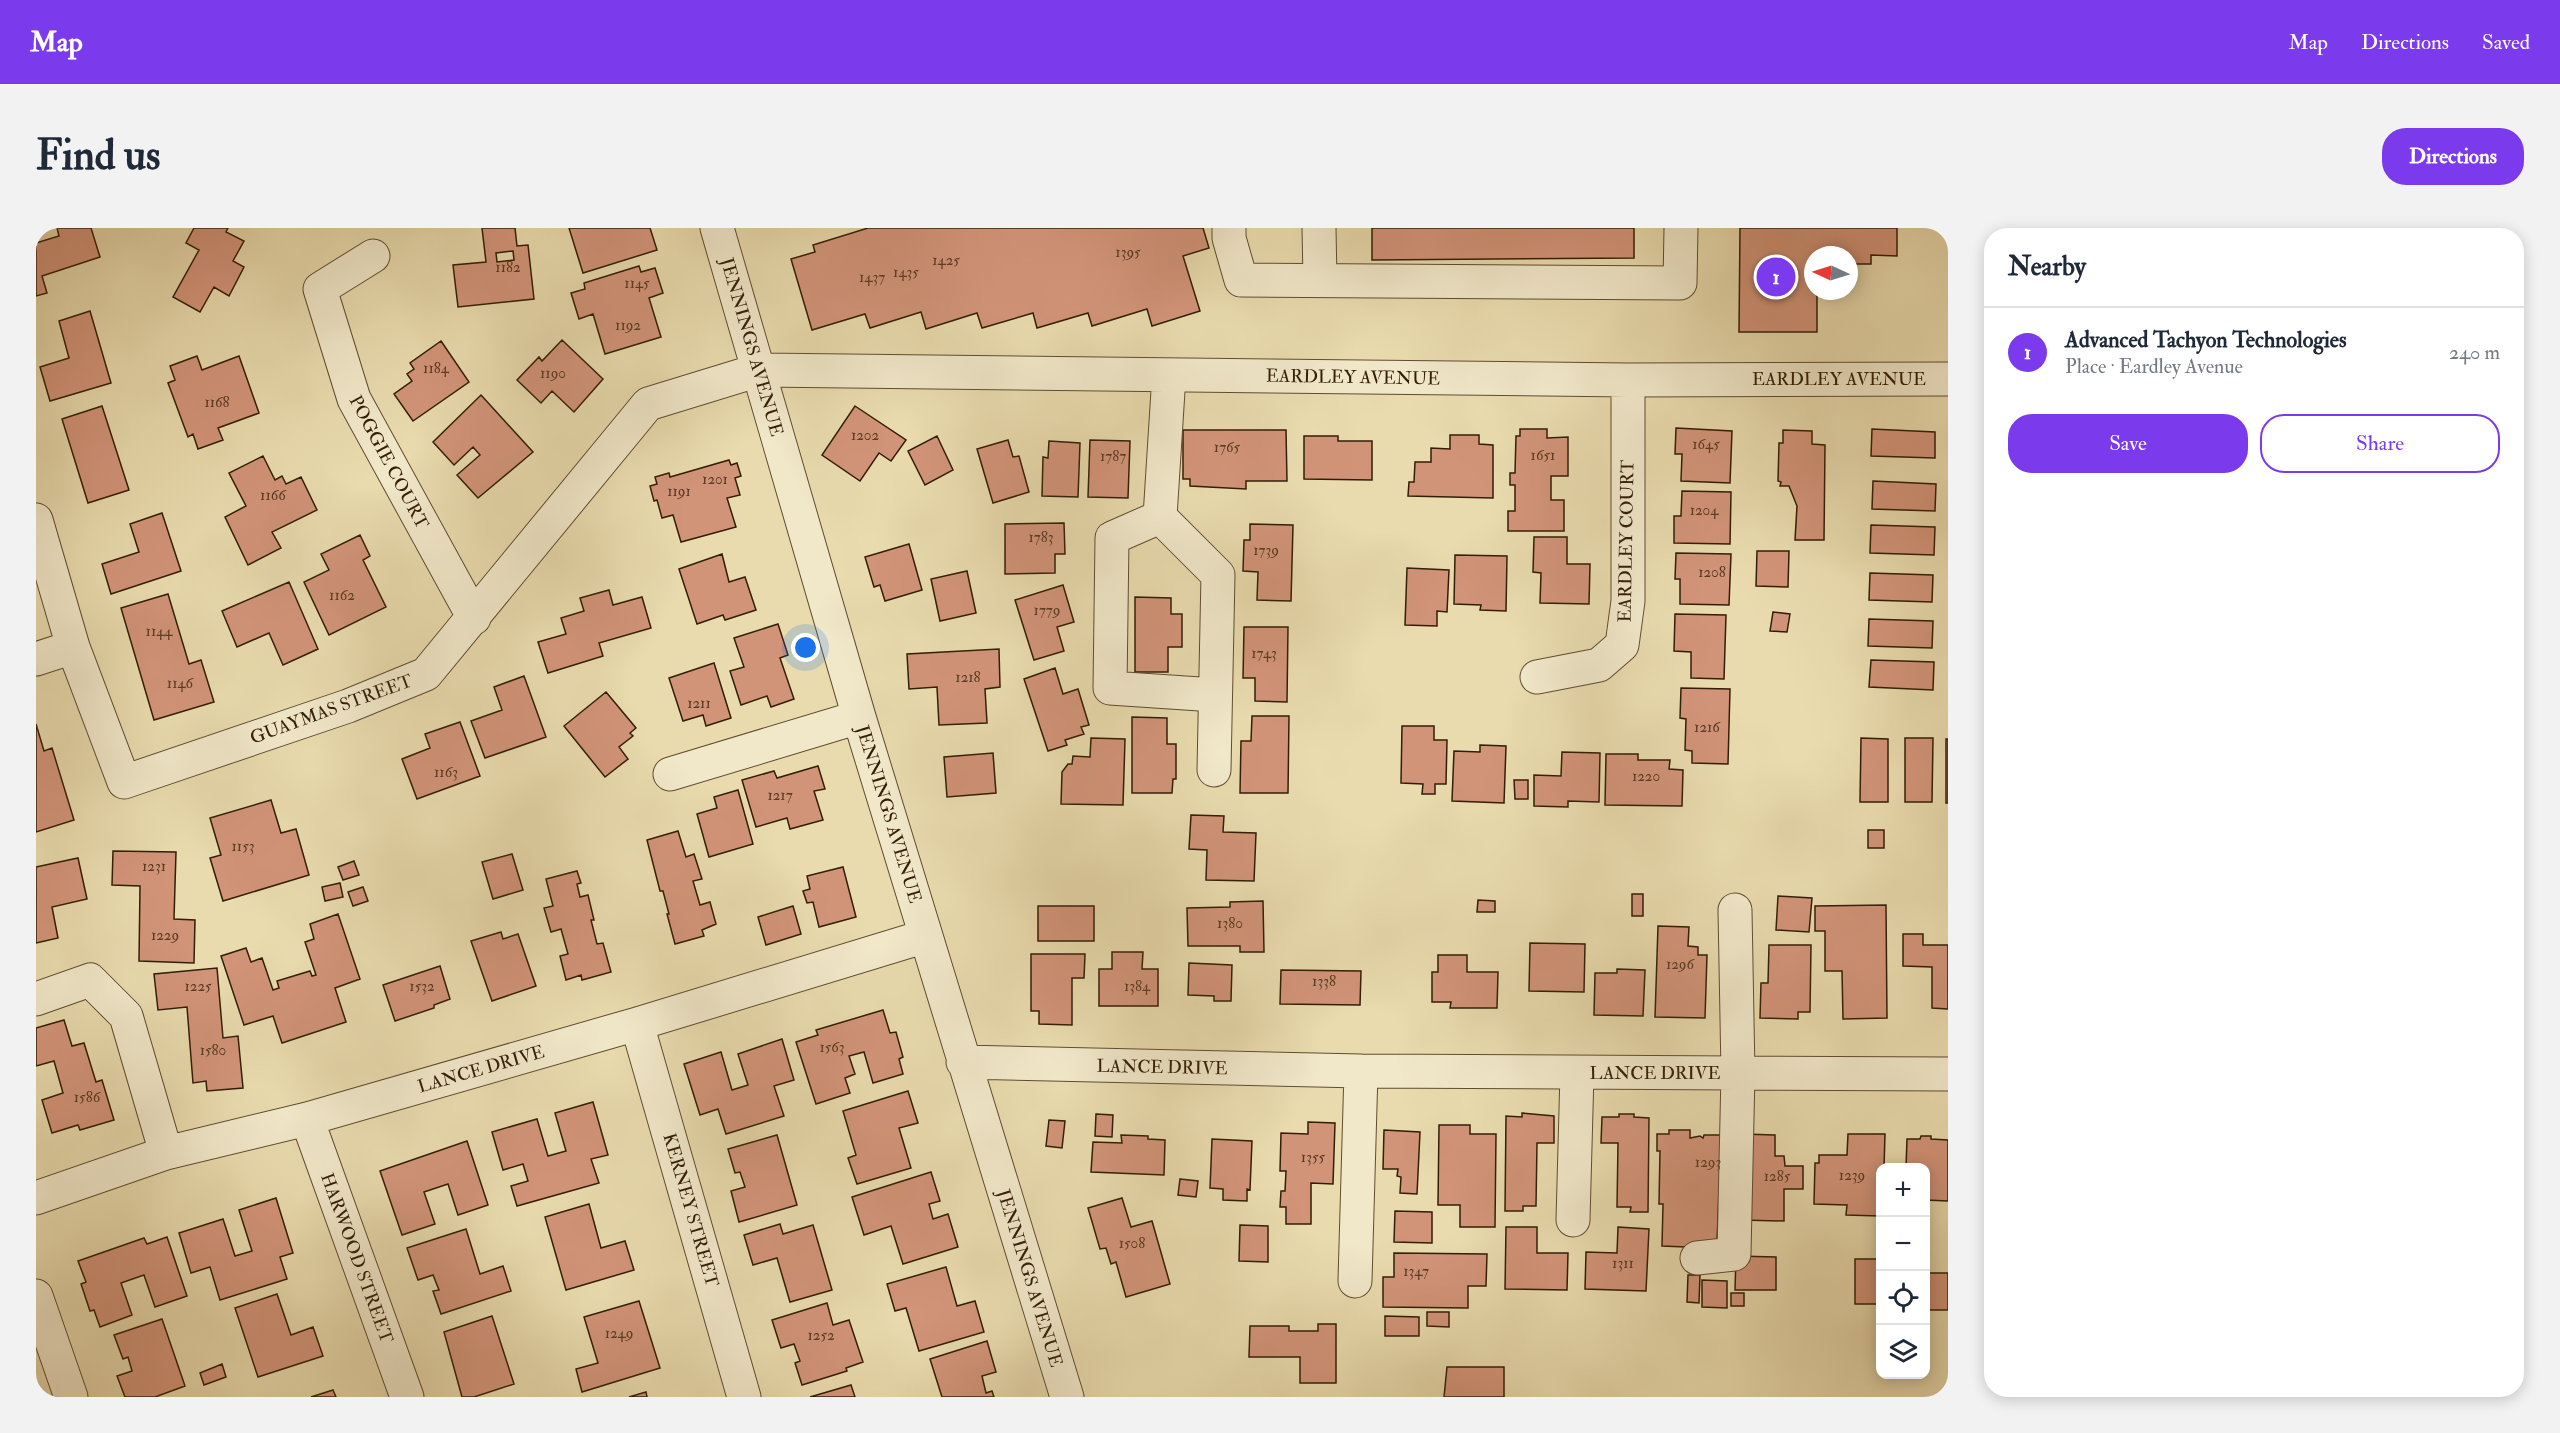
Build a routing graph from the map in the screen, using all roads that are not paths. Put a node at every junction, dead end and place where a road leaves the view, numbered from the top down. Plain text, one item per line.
1 (717, 228) edge
2 (1229, 228) edge
3 (1319, 228) edge
4 (1681, 228) edge
5 (373, 256) dead end
6 (1320, 280) junction
7 (759, 370) junction
8 (1169, 375) junction
9 (1948, 379) edge
10 (1628, 380) junction
11 (1160, 517) junction
12 (36, 520) edge
13 (474, 618) junction
14 (73, 647) junction
15 (36, 659) edge
16 (1537, 677) dead end
17 (1215, 695) junction
18 (859, 717) junction
19 (1214, 770) dead end
20 (670, 774) dead end
21 (1735, 910) dead end
22 (926, 936) junction
23 (36, 999) edge
24 (637, 1024) junction
25 (963, 1062) junction
26 (1361, 1071) junction
27 (1577, 1073) junction
28 (1738, 1073) junction
29 (1948, 1074) edge
30 (307, 1119) junction
31 (166, 1153) junction
32 (36, 1198) edge
33 (1573, 1220) dead end
34 (1696, 1258) dead end
35 (1355, 1281) dead end
36 (36, 1296) edge
37 (70, 1397) edge
38 (407, 1397) edge
39 (744, 1397) edge
40 (1067, 1397) edge

1 - 7 street, JENNINGS AVENUE
2 - 6 street
3 - 6 street
4 - 6 street
5 - 13 street, POGGIE COURT
7 - 8 street, EARDLEY AVENUE
7 - 13 street, GUAYMAS STREET
7 - 18 street, JENNINGS AVENUE
8 - 10 street, EARDLEY AVENUE
8 - 11 street
9 - 10 street, EARDLEY AVENUE
10 - 16 street, EARDLEY COURT
11 - 17 street
11 - 17 street
12 - 14 street, GUAYMAS STREET
13 - 14 street, GUAYMAS STREET
14 - 15 street
17 - 19 street
18 - 20 street
18 - 22 street, JENNINGS AVENUE
21 - 28 street
22 - 24 street, LANCE DRIVE
22 - 25 street, JENNINGS AVENUE
23 - 31 street
24 - 30 street, LANCE DRIVE
24 - 39 street, KERNEY STREET
25 - 26 street, LANCE DRIVE
25 - 40 street, JENNINGS AVENUE
26 - 27 street, LANCE DRIVE
26 - 35 street
27 - 28 street, LANCE DRIVE
27 - 33 street
28 - 29 street, LANCE DRIVE
28 - 34 street
30 - 31 street, LANCE DRIVE
30 - 38 street, HARWOOD STREET
31 - 32 street, LANCE DRIVE
36 - 37 street

